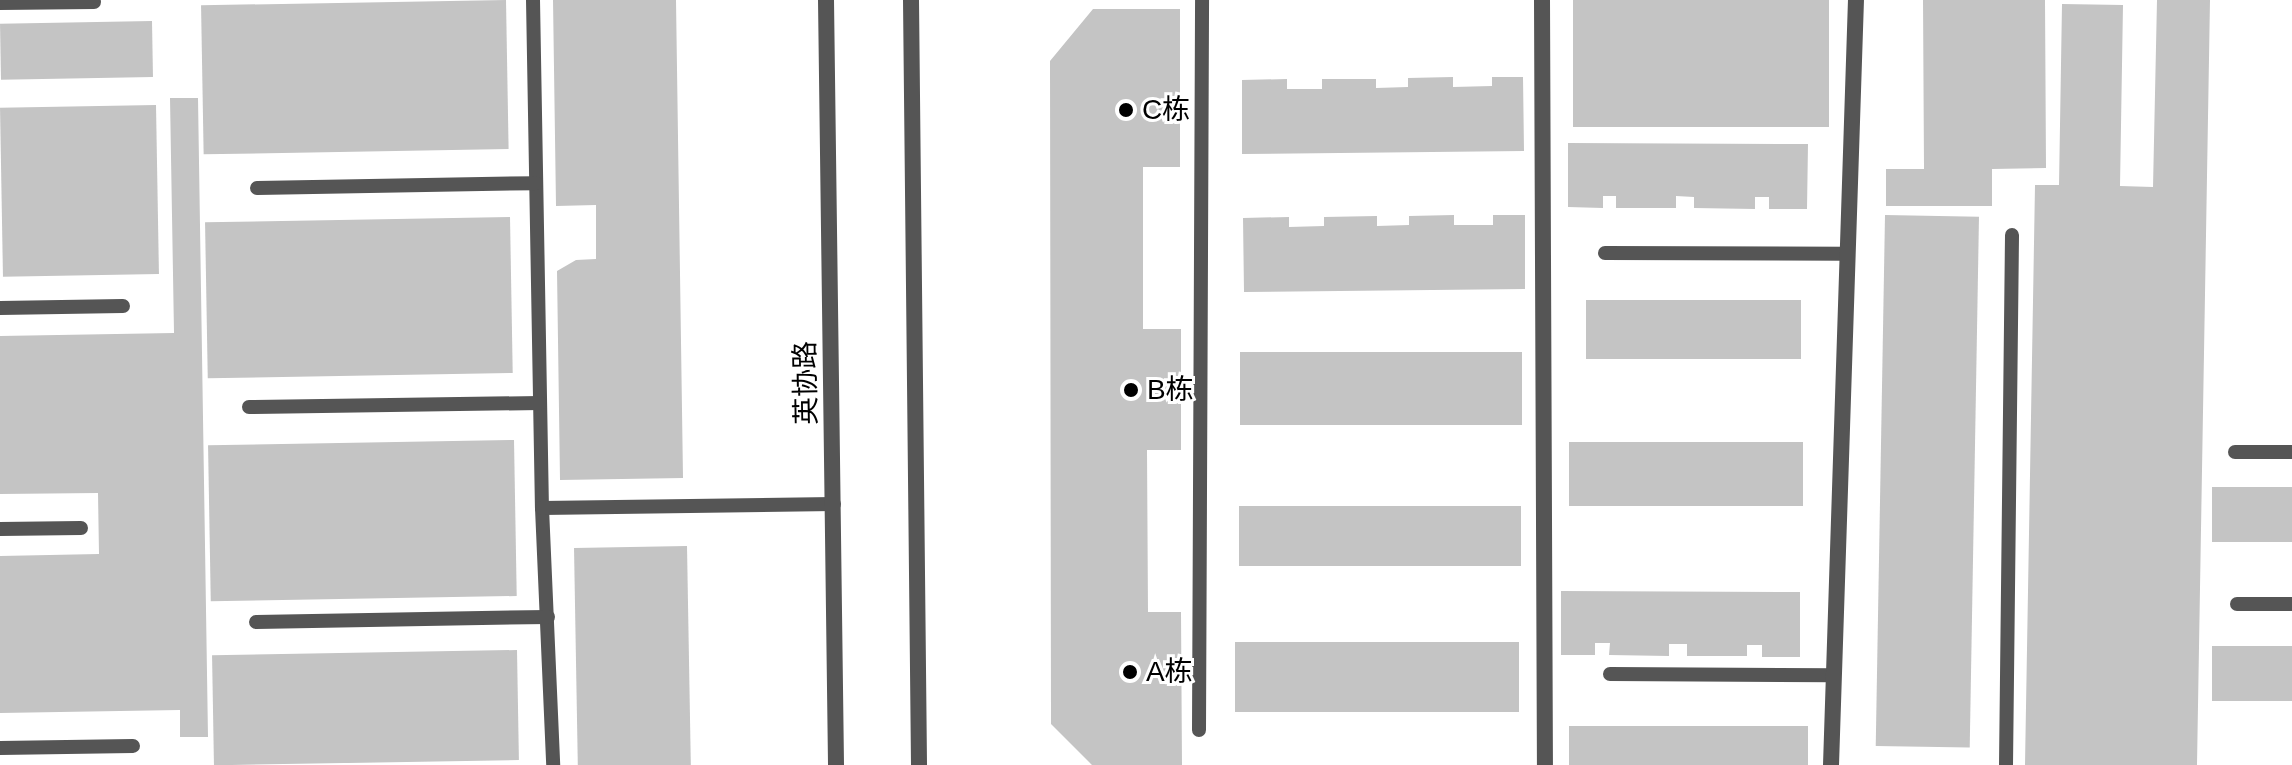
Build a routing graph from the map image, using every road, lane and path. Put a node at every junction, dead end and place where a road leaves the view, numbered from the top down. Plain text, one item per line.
1 (533, 0) edge
2 (826, 0) edge
3 (911, 0) edge
4 (1202, 0) edge
5 (1542, 0) edge
6 (1856, 0) edge
7 (94, 2) dead end
8 (0, 3) edge
9 (536, 183) junction
10 (257, 188) dead end
11 (2012, 235) dead end
12 (1605, 253) dead end
13 (1847, 254) junction
14 (123, 306) dead end
15 (0, 308) edge
16 (540, 403) junction
17 (249, 407) dead end
18 (2235, 452) dead end
19 (2292, 452) edge
20 (834, 504) junction
21 (542, 508) junction
22 (81, 528) dead end
23 (0, 529) edge
24 (2237, 604) dead end
25 (2292, 604) edge
26 (548, 617) junction
27 (256, 622) dead end
28 (1610, 674) dead end
29 (1833, 675) junction
30 (1199, 730) dead end
31 (133, 746) dead end
32 (0, 748) edge
33 (553, 765) edge
34 (836, 765) edge
35 (919, 765) edge
36 (1545, 765) edge
37 (1831, 765) edge
38 (2006, 765) edge

1 - 9 lane
2 - 20 street, 英协路
3 - 35 street
4 - 30 lane
5 - 36 street
6 - 13 street
7 - 8 lane
9 - 10 lane
9 - 16 lane
11 - 38 lane
12 - 13 lane
13 - 29 street
14 - 15 lane
16 - 17 lane
16 - 21 lane
18 - 19 lane
20 - 21 lane
20 - 34 street, 英协路
21 - 26 lane
22 - 23 lane
24 - 25 lane
26 - 27 lane
26 - 33 lane
28 - 29 lane
29 - 37 street
31 - 32 lane

